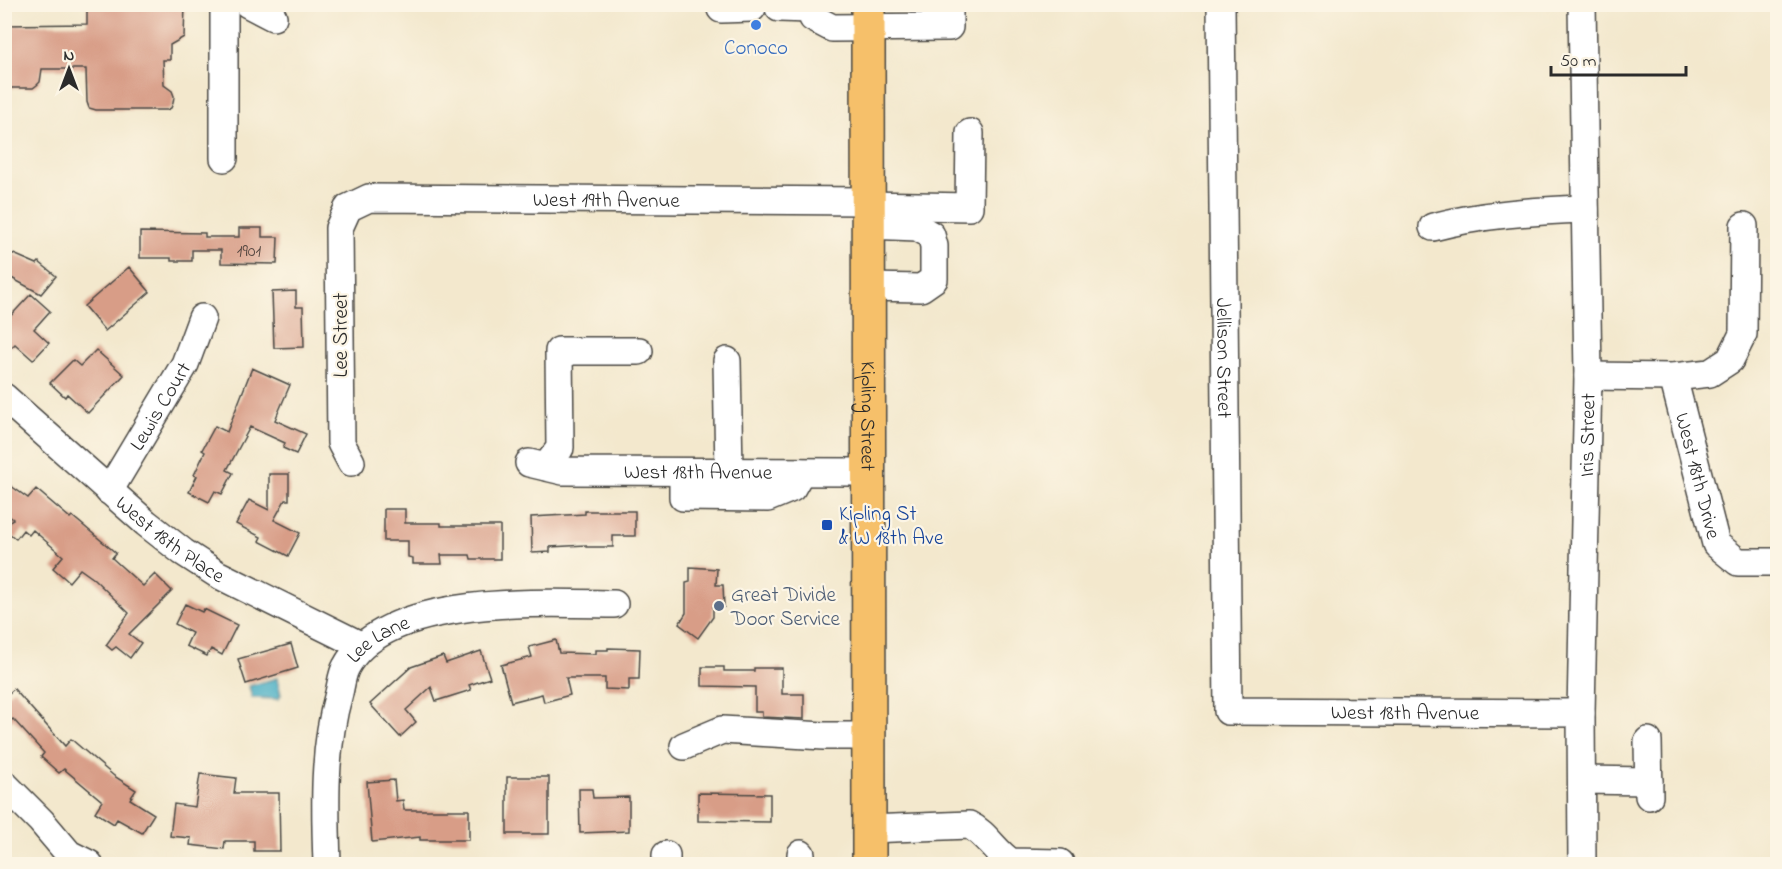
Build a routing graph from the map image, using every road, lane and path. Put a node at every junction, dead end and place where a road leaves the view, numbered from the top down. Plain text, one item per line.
1 (224, 4) edge
2 (248, 4) edge
3 (948, 4) edge
4 (1221, 4) edge
5 (1582, 4) edge
6 (797, 7) edge
7 (904, 16) edge
8 (273, 17) dead end
9 (868, 17) edge
10 (970, 133) dead end
11 (224, 158) dead end
12 (348, 208) joint
13 (1585, 209) junction
14 (867, 211) junction
15 (1744, 226) dead end
16 (1433, 227) dead end
17 (868, 287) junction
18 (202, 318) dead end
19 (639, 351) dead end
20 (727, 361) dead end
21 (1588, 376) junction
22 (1673, 377) junction
23 (4, 397) edge
24 (351, 462) dead end
25 (683, 472) junction
26 (729, 472) junction
27 (801, 472) junction
28 (868, 472) junction
29 (109, 490) junction
30 (1778, 562) edge
31 (614, 603) dead end
32 (362, 646) junction
33 (1228, 711) joint
34 (1581, 713) junction
35 (869, 736) junction
36 (1648, 741) dead end
37 (684, 746) dead end
38 (1582, 780) junction
39 (4, 784) edge
40 (869, 829) junction
41 (73, 861) edge
42 (1059, 863) edge
43 (327, 864) edge
44 (869, 864) edge
45 (1582, 864) edge

1 - 11 street
2 - 8 street
3 - 7 street
4 - 33 street, Jellison Street
5 - 13 street, Iris Street
6 - 9 street
7 - 9 street
9 - 14 main road, Kipling Street
10 - 14 street
12 - 14 street, West 19th Avenue
12 - 24 street, Lee Street
13 - 16 street
13 - 21 street, Iris Street
14 - 17 main road, Kipling Street
14 - 17 street
15 - 22 street
17 - 28 main road, Kipling Street
18 - 29 street, Lewis Court
19 - 25 street, West 18th Avenue
20 - 26 street
21 - 22 street
21 - 34 street, Iris Street
22 - 30 street, West 18th Drive
23 - 29 street, West 18th Place
25 - 26 street, West 18th Avenue
25 - 27 street
26 - 27 street, West 18th Avenue
27 - 28 street, West 18th Avenue
28 - 35 main road, Kipling Street
29 - 32 street, West 18th Place
31 - 32 street, Lee Lane
32 - 43 street, Lee Lane
33 - 34 street, West 18th Avenue
34 - 38 street, Iris Street
35 - 37 street
35 - 40 main road, Kipling Street
36 - 38 street
38 - 45 street, Iris Street
39 - 41 street
40 - 42 street
40 - 44 main road, Kipling Street

